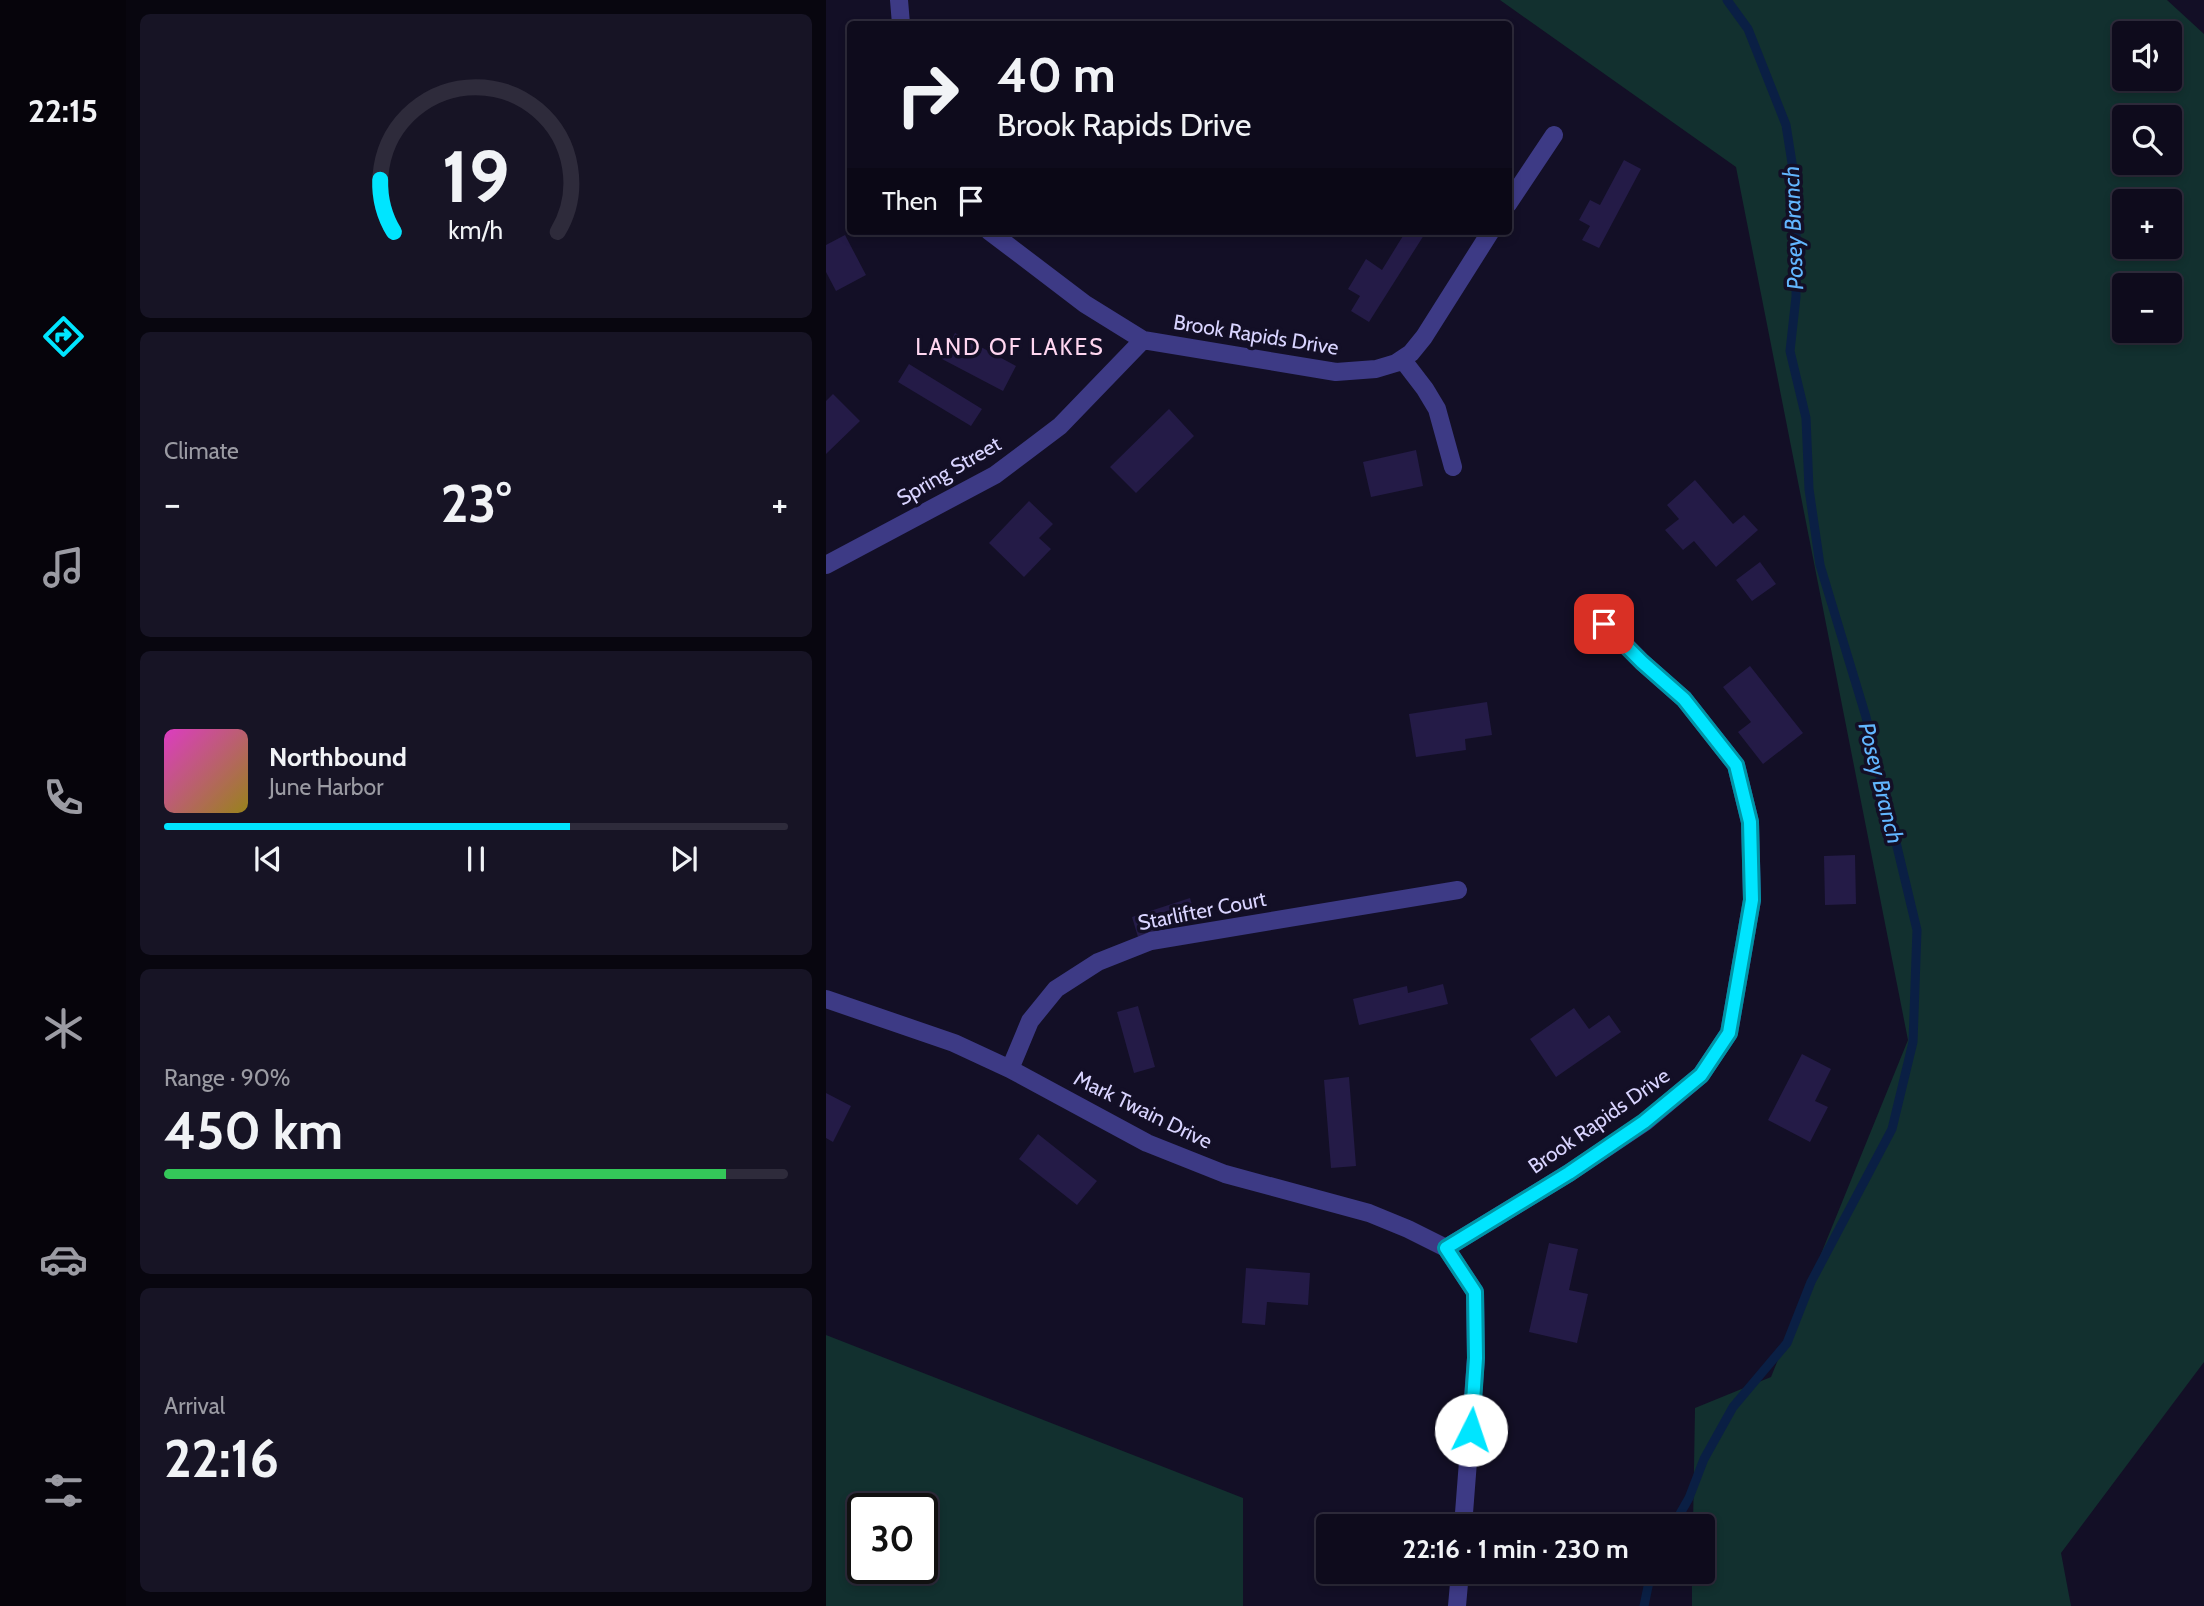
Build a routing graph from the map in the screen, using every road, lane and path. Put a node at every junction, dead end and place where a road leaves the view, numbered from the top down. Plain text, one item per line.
1 (899, 0) edge
2 (901, 21) edge
3 (1554, 135) dead end
4 (1512, 198) edge
5 (994, 235) edge
6 (1488, 235) edge
7 (1143, 340) junction
8 (1402, 359) junction
9 (1453, 467) dead end
10 (826, 565) edge
11 (1585, 604) dead end
12 (1458, 890) dead end
13 (826, 999) edge
14 (1010, 1069) junction
15 (1446, 1248) junction
16 (1464, 1514) edge
17 (1459, 1584) edge
18 (1457, 1606) edge

1 - 2 street
3 - 4 street
5 - 7 street
6 - 8 street, Brook Rapids Drive
7 - 8 street, Brook Rapids Drive
7 - 10 street, Spring Street
8 - 9 street
11 - 15 street, Brook Rapids Drive
12 - 14 street, Starlifter Court
13 - 14 street, Mark Twain Drive
14 - 15 street, Mark Twain Drive
15 - 16 street
17 - 18 street

